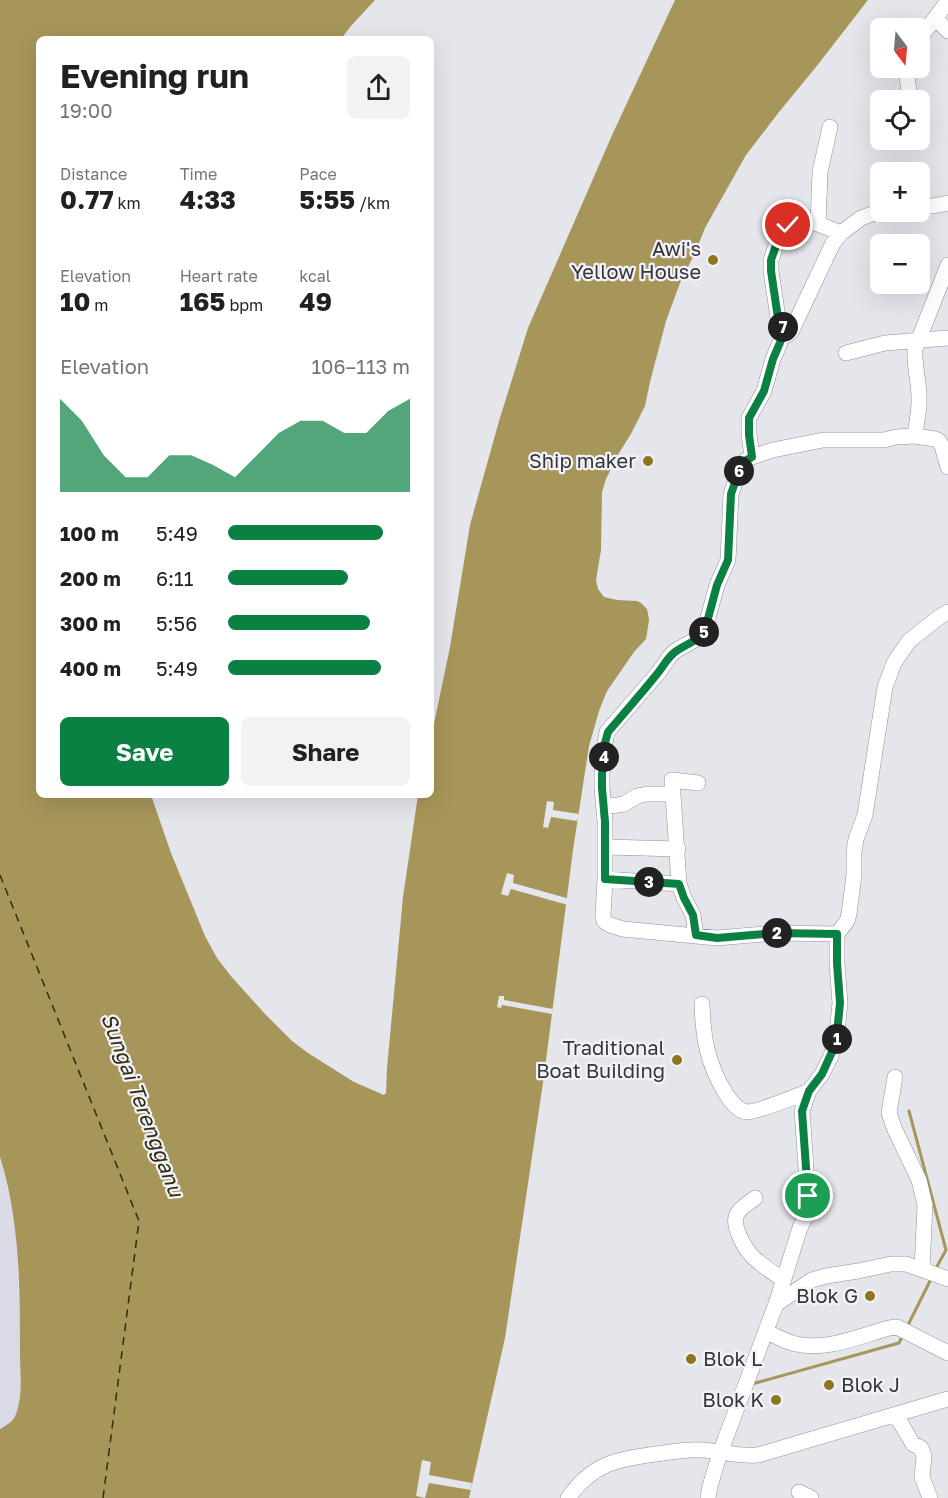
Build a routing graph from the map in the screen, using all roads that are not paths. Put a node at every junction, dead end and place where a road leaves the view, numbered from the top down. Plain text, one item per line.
1 (948, 1) edge
2 (935, 18) junction
3 (930, 25) edge
4 (948, 31) edge
5 (830, 127) dead end
6 (948, 203) edge
7 (930, 206) edge
8 (870, 215) edge
9 (818, 224) junction
10 (841, 232) junction
11 (948, 265) edge
12 (791, 332) junction
13 (948, 338) edge
14 (918, 340) junction
15 (846, 353) dead end
16 (915, 436) junction
17 (752, 457) junction
18 (948, 467) edge
19 (948, 612) edge
20 (698, 783) dead end
21 (673, 794) junction
22 (604, 807) junction
23 (606, 847) junction
24 (678, 849) junction
25 (605, 879) junction
26 (679, 884) junction
27 (837, 934) junction
28 (696, 935) junction
29 (702, 1005) dead end
30 (895, 1077) dead end
31 (809, 1091) junction
32 (755, 1198) dead end
33 (934, 1273) edge
34 (784, 1280) junction
35 (776, 1304) junction
36 (766, 1331) junction
37 (945, 1349) edge
38 (948, 1399) edge
39 (897, 1414) junction
40 (720, 1453) junction
41 (568, 1498) edge
42 (708, 1498) edge
43 (930, 1498) edge

1 - 2 street
2 - 3 street
2 - 4 street
5 - 9 street
6 - 7 street
8 - 10 street
9 - 10 street
9 - 12 street
10 - 12 street
11 - 14 street
12 - 17 street
13 - 14 street
14 - 15 street
14 - 16 street
16 - 17 street
16 - 18 street
17 - 22 street
19 - 27 street
20 - 21 street
21 - 22 street
21 - 24 street
22 - 23 street
23 - 24 street
23 - 25 street
24 - 26 street
25 - 26 street
25 - 28 street
26 - 28 street
27 - 28 street
27 - 31 street
29 - 31 street
30 - 33 street
31 - 34 street
32 - 34 street
33 - 35 street
34 - 35 street
35 - 36 street
36 - 37 street
36 - 40 street
38 - 39 street
39 - 40 street
39 - 43 street
40 - 41 street
40 - 42 street

